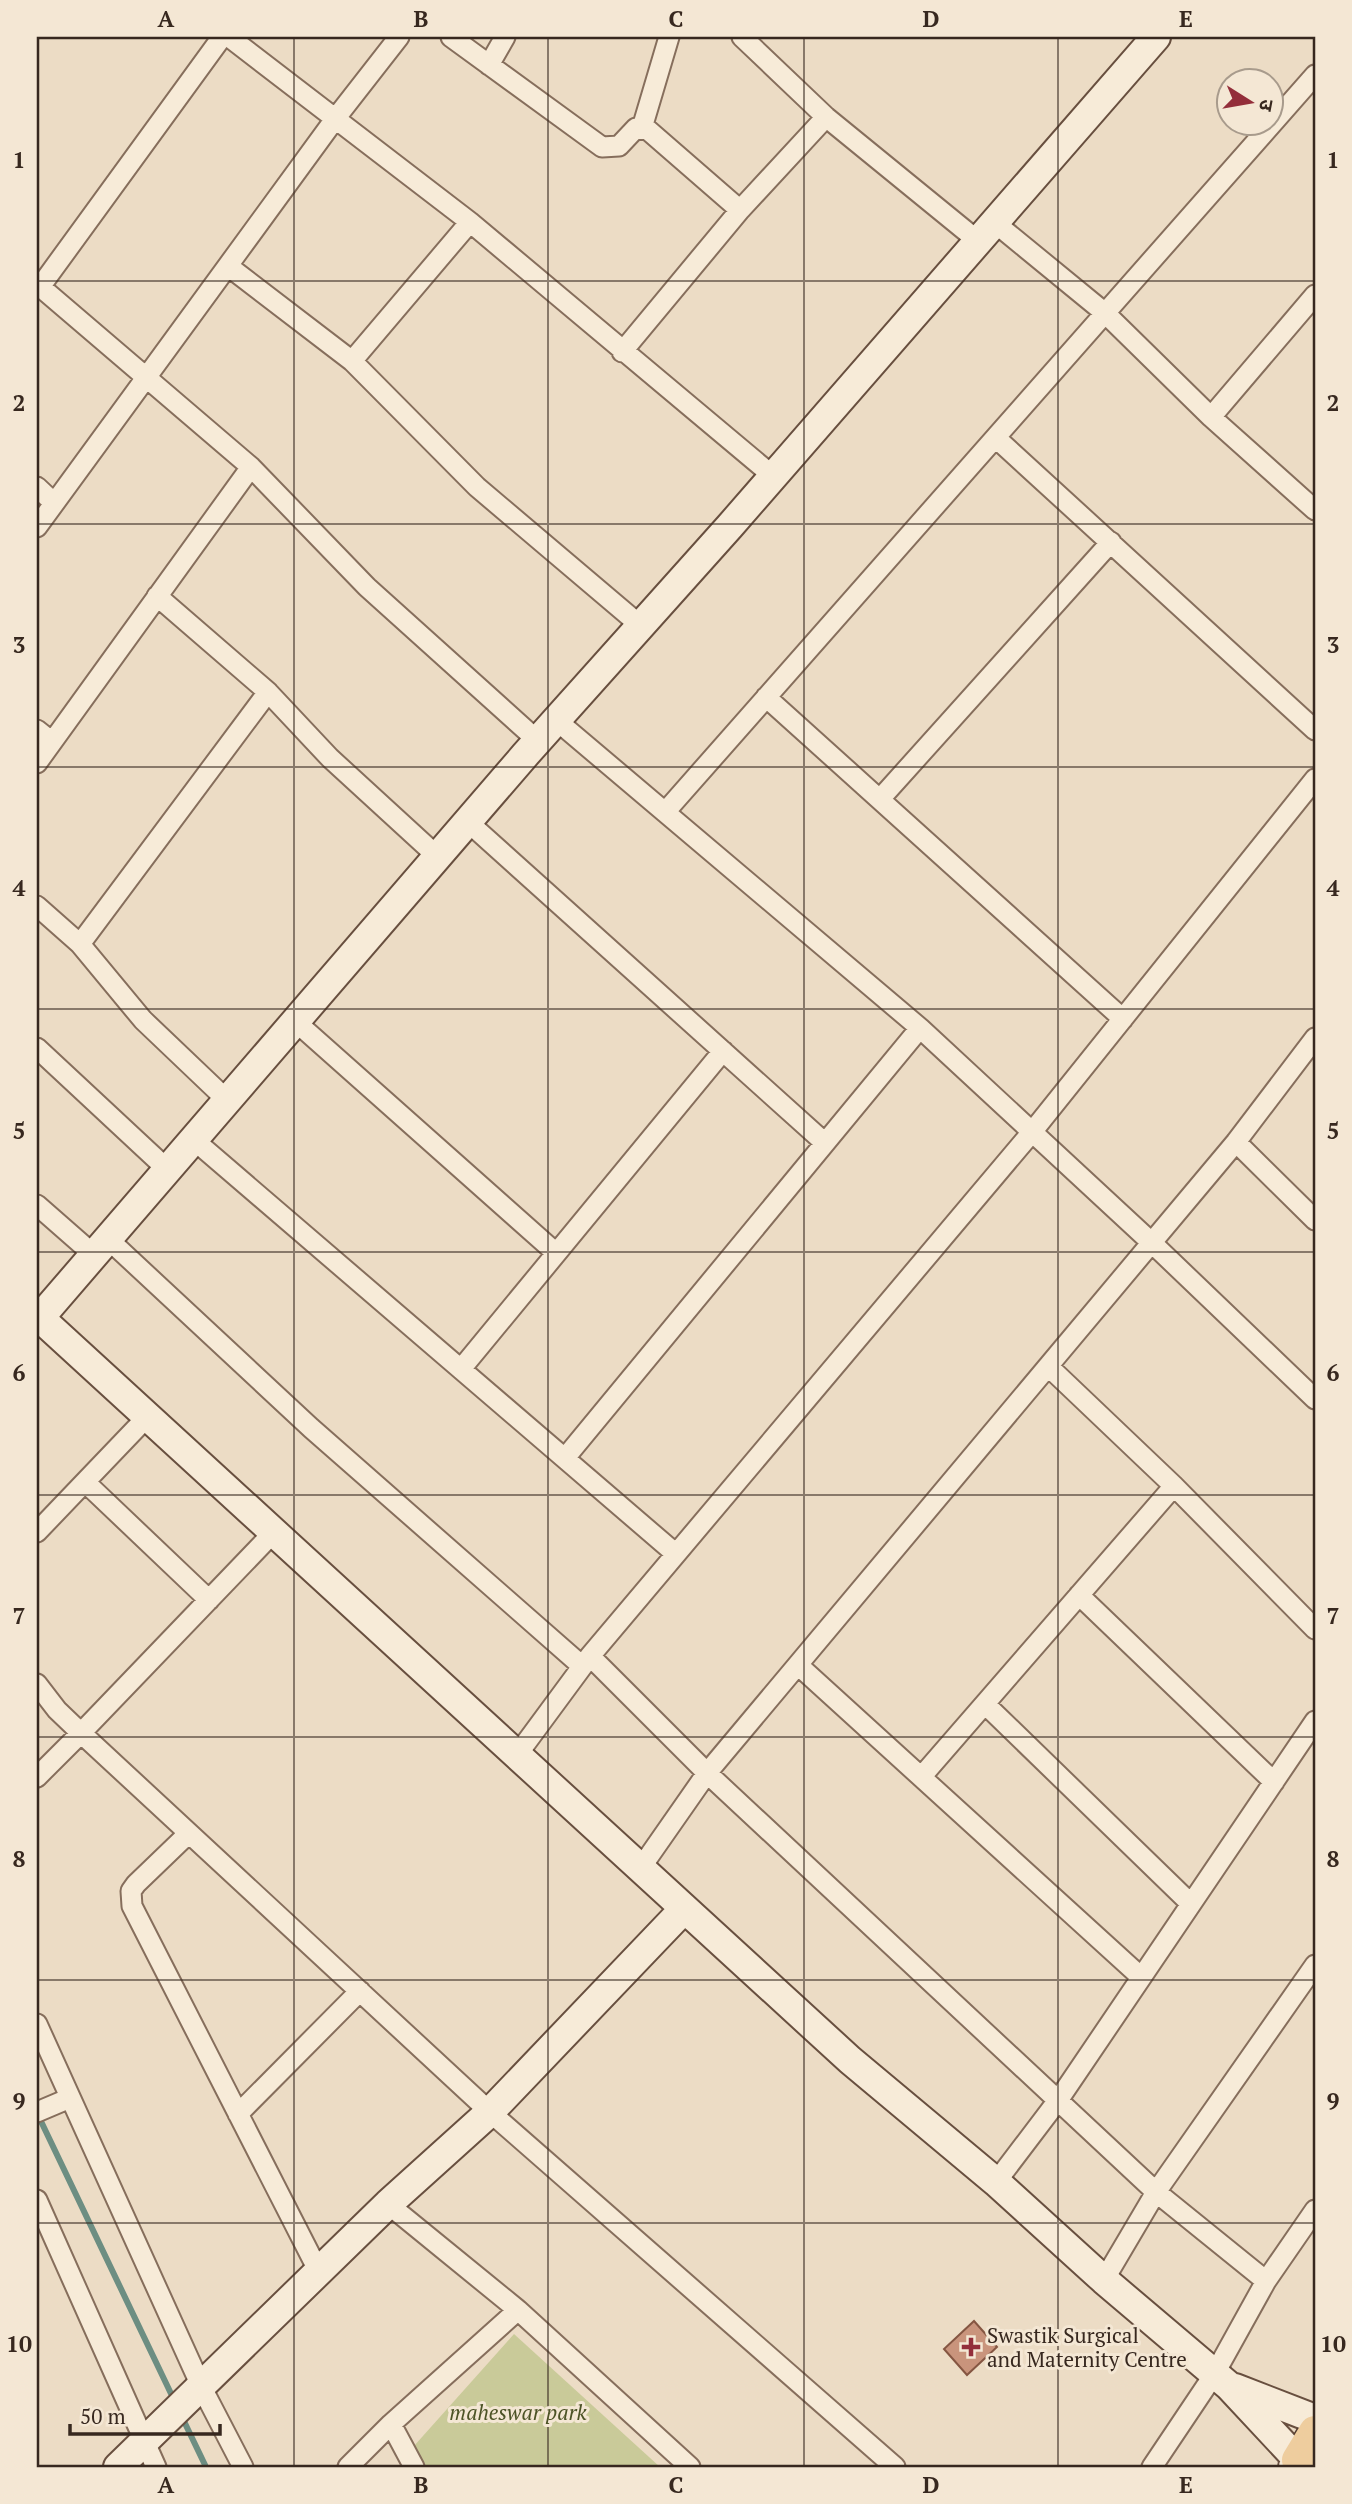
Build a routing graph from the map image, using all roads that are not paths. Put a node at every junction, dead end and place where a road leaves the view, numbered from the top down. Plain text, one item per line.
1 (222, 37) edge
2 (229, 37) edge
3 (399, 37) edge
4 (450, 37) edge
5 (505, 37) edge
6 (669, 37) edge
7 (742, 37) edge
8 (1156, 37) edge
9 (489, 65) junction
10 (1315, 75) edge
11 (826, 117) junction
12 (335, 119) junction
13 (642, 128) junction
14 (740, 211) junction
15 (470, 222) junction
16 (986, 232) junction
17 (228, 266) junction
18 (38, 285) edge
19 (1315, 295) edge
20 (1105, 313) junction
21 (622, 352) junction
22 (352, 361) junction
23 (146, 377) junction
24 (1211, 417) junction
25 (996, 438) junction
26 (251, 467) junction
27 (773, 476) junction
28 (37, 487) edge
29 (54, 503) junction
30 (1315, 510) edge
31 (37, 527) edge
32 (1111, 542) junction
33 (158, 596) junction
34 (641, 626) junction
35 (268, 692) junction
36 (766, 696) junction
37 (1315, 730) edge
38 (547, 731) junction
39 (44, 736) edge
40 (37, 762) edge
41 (1315, 779) edge
42 (880, 799) junction
43 (666, 811) junction
44 (468, 822) junction
45 (438, 857) junction
46 (37, 906) edge
47 (80, 944) junction
48 (1123, 1019) junction
49 (296, 1021) junction
50 (920, 1028) junction
51 (1315, 1038) edge
52 (37, 1048) edge
53 (723, 1051) junction
54 (228, 1101) junction
55 (1032, 1132) junction
56 (194, 1140) junction
57 (1236, 1142) junction
58 (825, 1143) junction
59 (168, 1171) junction
60 (37, 1205) edge
61 (1315, 1220) edge
62 (1152, 1243) junction
63 (101, 1247) junction
64 (556, 1253) junction
65 (38, 1320) edge
66 (1049, 1367) junction
67 (461, 1369) junction
68 (1315, 1399) edge
69 (147, 1417) junction
70 (565, 1458) junction
71 (85, 1482) junction
72 (1174, 1486) junction
73 (37, 1532) edge
74 (273, 1533) junction
75 (676, 1554) junction
76 (1079, 1595) junction
77 (209, 1600) junction
78 (1315, 1629) edge
79 (586, 1661) junction
80 (798, 1665) junction
81 (37, 1685) edge
82 (985, 1704) junction
83 (1315, 1721) edge
84 (81, 1733) junction
85 (517, 1755) junction
86 (707, 1773) junction
87 (922, 1776) junction
88 (37, 1777) edge
89 (1274, 1782) junction
90 (189, 1833) junction
91 (640, 1869) junction
92 (1191, 1904) junction
93 (684, 1909) junction
94 (1315, 1965) edge
95 (1141, 1978) junction
96 (359, 1992) junction
97 (37, 2024) edge
98 (1059, 2099) junction
99 (64, 2101) junction
100 (37, 2112) edge
101 (490, 2112) junction
102 (238, 2114) junction
103 (996, 2182) junction
104 (1156, 2192) junction
105 (37, 2200) edge
106 (388, 2204) junction
107 (1315, 2210) edge
108 (319, 2272) junction
109 (1104, 2280) junction
110 (1266, 2281) junction
111 (518, 2310) junction
112 (1222, 2379) junction
113 (196, 2394) junction
114 (1315, 2419) edge
115 (391, 2424) junction
116 (1315, 2432) edge
117 (151, 2448) edge
118 (1299, 2465) edge
119 (118, 2467) edge
120 (243, 2467) edge
121 (348, 2467) edge
122 (414, 2467) edge
123 (690, 2467) edge
124 (895, 2467) edge
125 (1152, 2467) edge

1 - 18 street
2 - 12 street
3 - 12 street
4 - 9 street
5 - 9 street
6 - 13 street
7 - 11 street
8 - 16 street
9 - 13 street
10 - 20 street
11 - 14 street
11 - 16 street
12 - 15 street
12 - 17 street
13 - 14 street
14 - 21 street
15 - 21 street
15 - 22 street
16 - 20 street
16 - 27 street
17 - 22 street
17 - 23 street
18 - 23 street
19 - 24 street
20 - 24 street
20 - 25 street
21 - 27 street
22 - 34 street
23 - 26 street
23 - 29 street
24 - 30 street
25 - 32 street
25 - 36 street
26 - 33 street
26 - 38 street
27 - 34 street
28 - 29 street
29 - 31 street
32 - 37 street
32 - 42 street
33 - 35 street
33 - 39 street
34 - 38 street
35 - 45 street
35 - 47 street
36 - 42 street
36 - 43 street
38 - 43 street
38 - 44 street
39 - 40 street
41 - 48 street
42 - 48 street
43 - 50 street
44 - 45 street
44 - 53 street
45 - 49 street
46 - 47 street
47 - 54 street
48 - 55 street
49 - 54 street
49 - 64 street
50 - 55 street
50 - 58 street
51 - 57 street
52 - 59 street
53 - 58 street
53 - 64 street
54 - 56 street
55 - 62 street
55 - 75 street
56 - 59 street
56 - 67 street
57 - 61 street
57 - 62 street
58 - 70 street
59 - 63 street
60 - 63 street
62 - 66 street
62 - 68 street
63 - 65 street
63 - 79 street
64 - 67 street
65 - 69 street
66 - 72 street
66 - 80 street
67 - 70 street
69 - 71 street
69 - 74 street
70 - 75 street
71 - 73 street
71 - 77 street
72 - 76 street
72 - 78 street
74 - 77 street
74 - 85 street
75 - 79 street
76 - 82 street
76 - 89 street
77 - 84 street
79 - 85 street
79 - 86 street
80 - 86 street
80 - 87 street
81 - 84 street
82 - 87 street
82 - 92 street
83 - 89 street
84 - 88 street
84 - 90 street
85 - 91 street
86 - 91 street
86 - 98 street
87 - 95 street
89 - 92 street
90 - 96 street
90 - 102 street
91 - 93 street
92 - 95 street
93 - 101 street
93 - 103 street
94 - 104 street
95 - 98 street
96 - 101 street
96 - 102 street
97 - 99 street
98 - 103 street
98 - 104 street
99 - 100 street
99 - 113 street
101 - 106 street
101 - 124 street
102 - 108 street
103 - 109 street
104 - 109 street
104 - 110 street
105 - 117 street
106 - 108 street
106 - 111 street
107 - 110 street
108 - 113 street
109 - 112 street
110 - 112 street
111 - 115 street
111 - 123 street
112 - 114 street
112 - 118 street
112 - 125 street
113 - 117 street
113 - 120 street
115 - 121 street
115 - 122 street
116 - 118 main road
117 - 119 street

